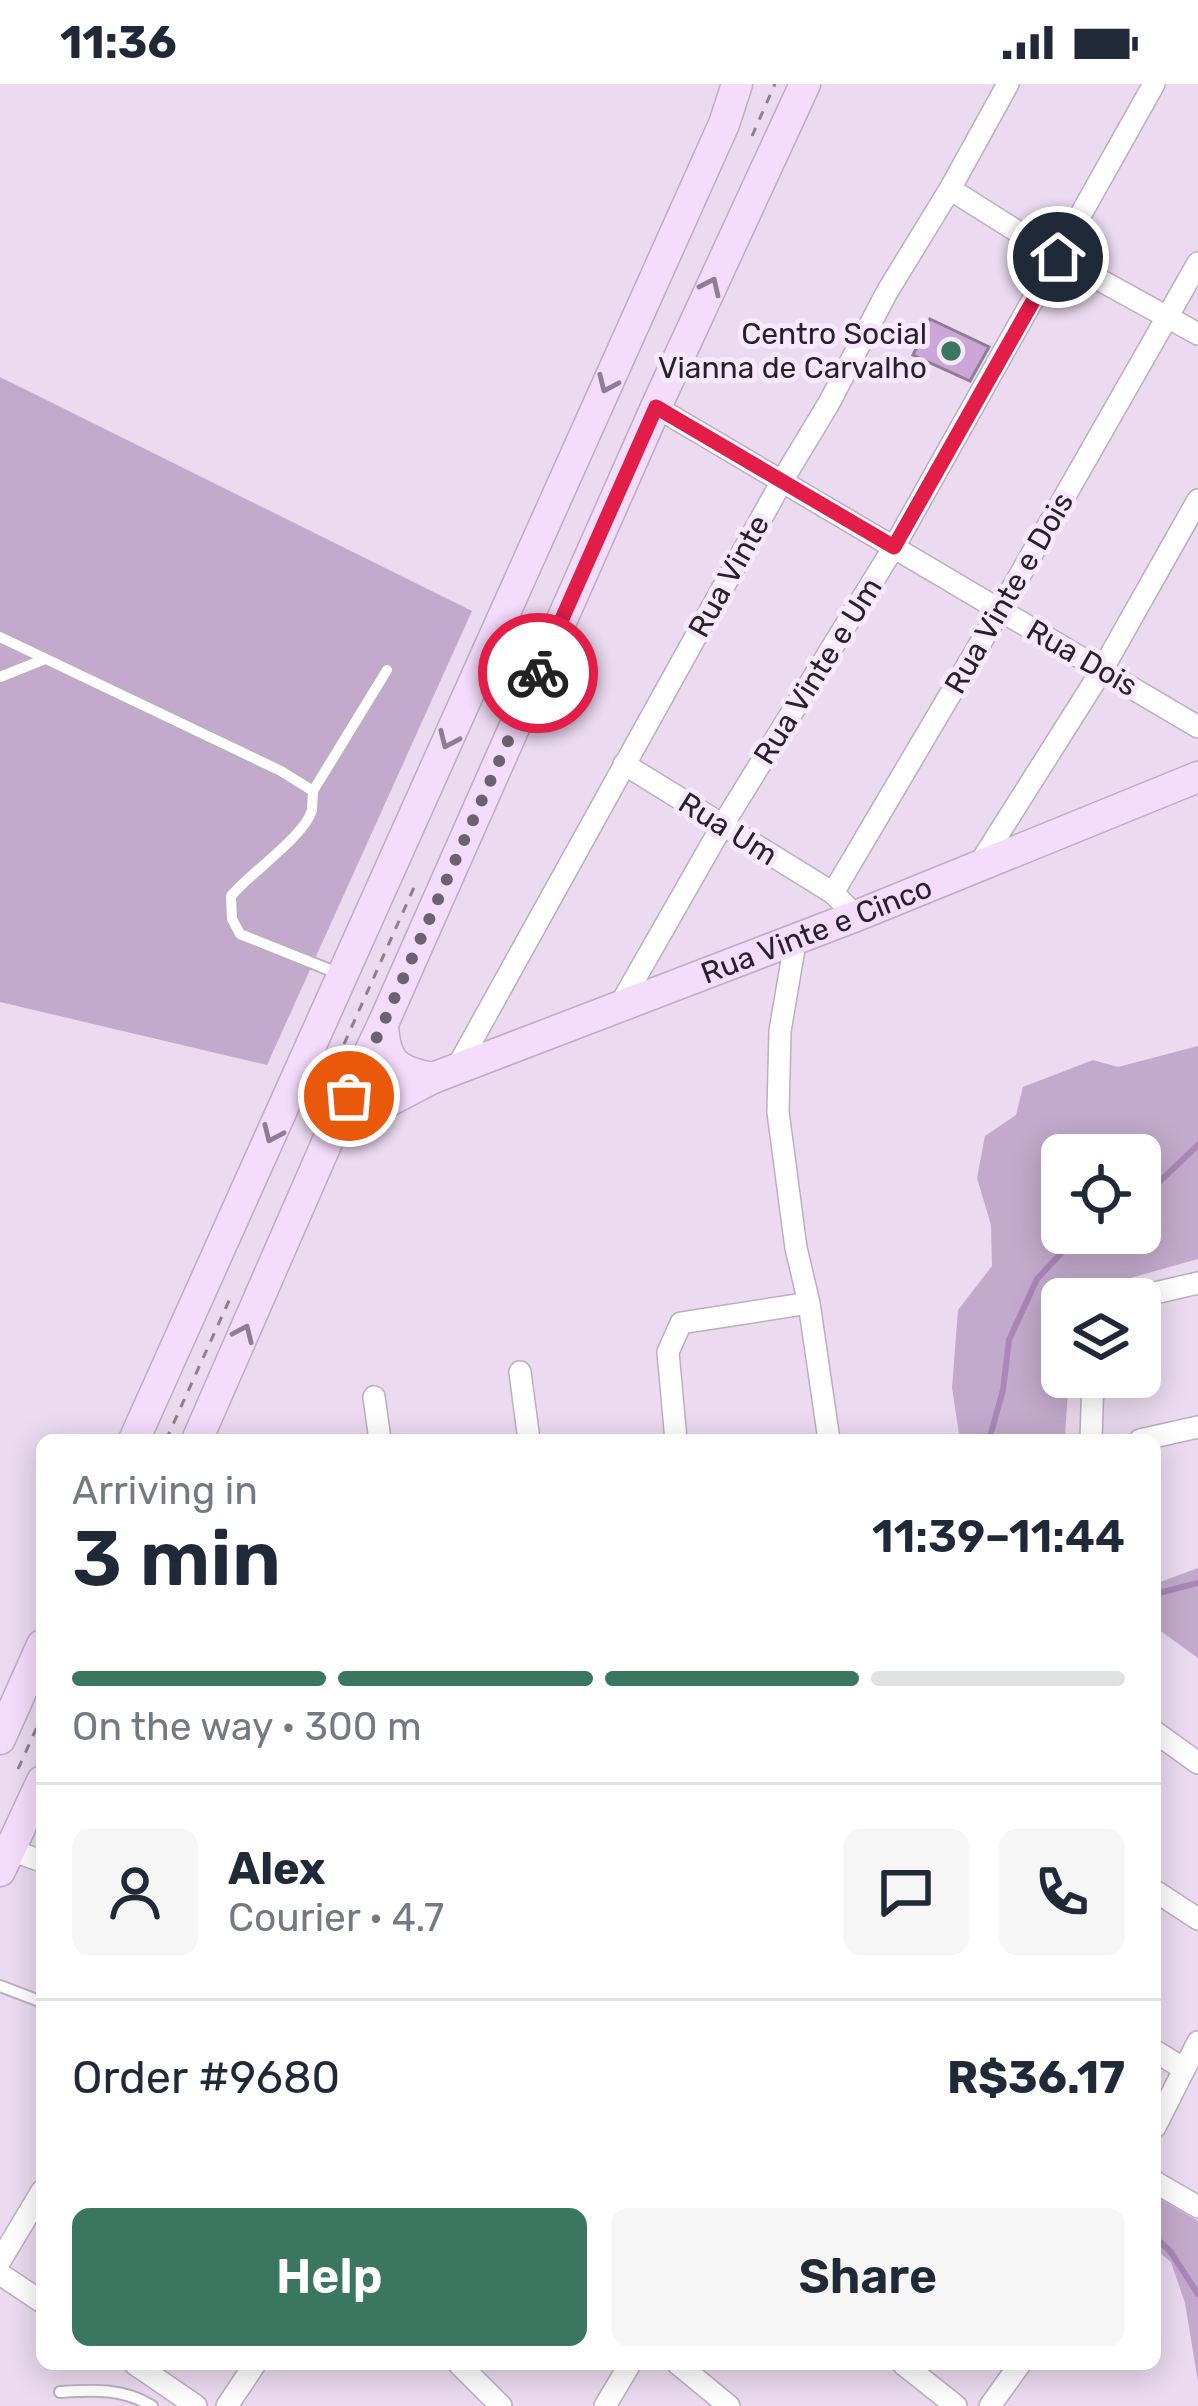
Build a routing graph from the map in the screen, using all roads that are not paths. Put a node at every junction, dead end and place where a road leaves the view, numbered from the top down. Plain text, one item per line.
1 (737, 84) edge
2 (806, 84) edge
3 (1008, 84) edge
4 (1154, 84) edge
5 (950, 189) junction
6 (1058, 257) junction
7 (1198, 263) edge
8 (1168, 317) junction
9 (1198, 334) edge
10 (656, 407) junction
11 (782, 481) junction
12 (1198, 500) edge
13 (894, 547) junction
14 (1000, 610) junction
15 (0, 638) edge
16 (45, 659) junction
17 (387, 670) dead end
18 (1102, 670) junction
19 (0, 677) edge
20 (1198, 727) edge
21 (624, 764) junction
22 (1196, 775) edge
23 (313, 790) junction
24 (722, 826) junction
25 (980, 863) junction
26 (833, 893) junction
27 (856, 916) junction
28 (796, 938) junction
29 (343, 976) junction
30 (620, 1005) junction
31 (383, 1024) junction
32 (444, 1074) junction
33 (332, 1131) junction
34 (1198, 1282) edge
35 (1161, 1291) edge
36 (809, 1303) junction
37 (520, 1372) dead end
38 (374, 1397) dead end
39 (1092, 1398) edge
40 (1198, 1427) edge
41 (137, 1434) edge
42 (200, 1434) edge
43 (379, 1434) edge
44 (528, 1434) edge
45 (675, 1434) edge
46 (828, 1434) edge
47 (1091, 1434) edge
48 (1161, 1435) edge
49 (36, 1659) edge
50 (1161, 1736) edge
51 (0, 1739) edge
52 (1198, 1763) edge
53 (29, 1777) edge
54 (5, 1861) edge
55 (36, 1861) edge
56 (1161, 1895) edge
57 (1198, 1919) edge
58 (0, 1986) edge
59 (36, 2000) edge
60 (1198, 2042) edge
61 (1161, 2055) edge
62 (1184, 2069) junction
63 (1161, 2115) edge
64 (1161, 2185) edge
65 (36, 2201) edge
66 (1198, 2207) edge
67 (0, 2261) edge
68 (0, 2274) edge
69 (36, 2298) edge
70 (144, 2370) edge
71 (251, 2370) edge
72 (465, 2370) edge
73 (626, 2370) edge
74 (685, 2370) edge
75 (911, 2370) edge
76 (1016, 2370) edge
77 (60, 2392) dead end
78 (152, 2406) edge
79 (196, 2406) edge
80 (227, 2406) edge
81 (501, 2406) edge
82 (605, 2406) edge
83 (729, 2406) edge
84 (956, 2406) edge
85 (990, 2406) edge

1 -> 29 main road
10 -> 2 main road
3 - 5 street, Rua Vinte
4 - 6 street, Rua Vinte e Um
5 - 6 street
5 - 11 street, Rua Vinte
6 - 8 street
6 - 13 street, Rua Vinte e Um
7 - 8 street, Rua Vinte e Dois
8 - 9 street
8 - 14 street, Rua Vinte e Dois
10 - 11 street, Rua Dois
10 - 31 main road
11 - 13 street, Rua Dois
11 - 21 street, Rua Vinte
12 - 18 street
13 - 14 street, Rua Dois
13 - 24 street, Rua Vinte e Um
14 - 18 street, Rua Dois
14 - 26 street, Rua Vinte e Dois
15 - 16 lane
16 - 19 lane
16 - 23 lane
17 - 23 lane
18 - 20 street, Rua Dois
18 - 25 street
21 - 24 street, Rua Um
21 - 32 street, Rua Vinte
22 - 25 main road, Rua Vinte e Cinco
23 - 29 lane
24 - 26 street, Rua Um
24 - 30 street, Rua Vinte e Um
25 - 27 main road, Rua Vinte e Cinco
26 - 27 street
27 - 28 main road, Rua Vinte e Cinco
28 - 30 main road, Rua Vinte e Cinco
28 - 36 street
29 -> 41 main road
30 - 32 main road, Rua Vinte e Cinco
31 - 32 main road
31 - 33 main road
32 - 33 main road, Rua Vinte e Cinco
42 -> 33 main road
34 - 35 street
36 - 45 street
36 - 46 street
37 - 44 street
38 - 43 street
39 - 47 street
40 - 48 street
49 - 51 main road
50 - 52 street
53 - 54 main road
54 - 55 street
56 - 57 street
58 - 59 lane
60 - 62 street
61 - 62 street
62 - 63 street
64 - 66 street
65 - 67 street
68 - 69 street
70 - 79 street
71 - 80 street
72 - 81 street
73 - 82 street
74 - 83 street
75 - 84 street
76 - 85 street
77 - 78 lane

